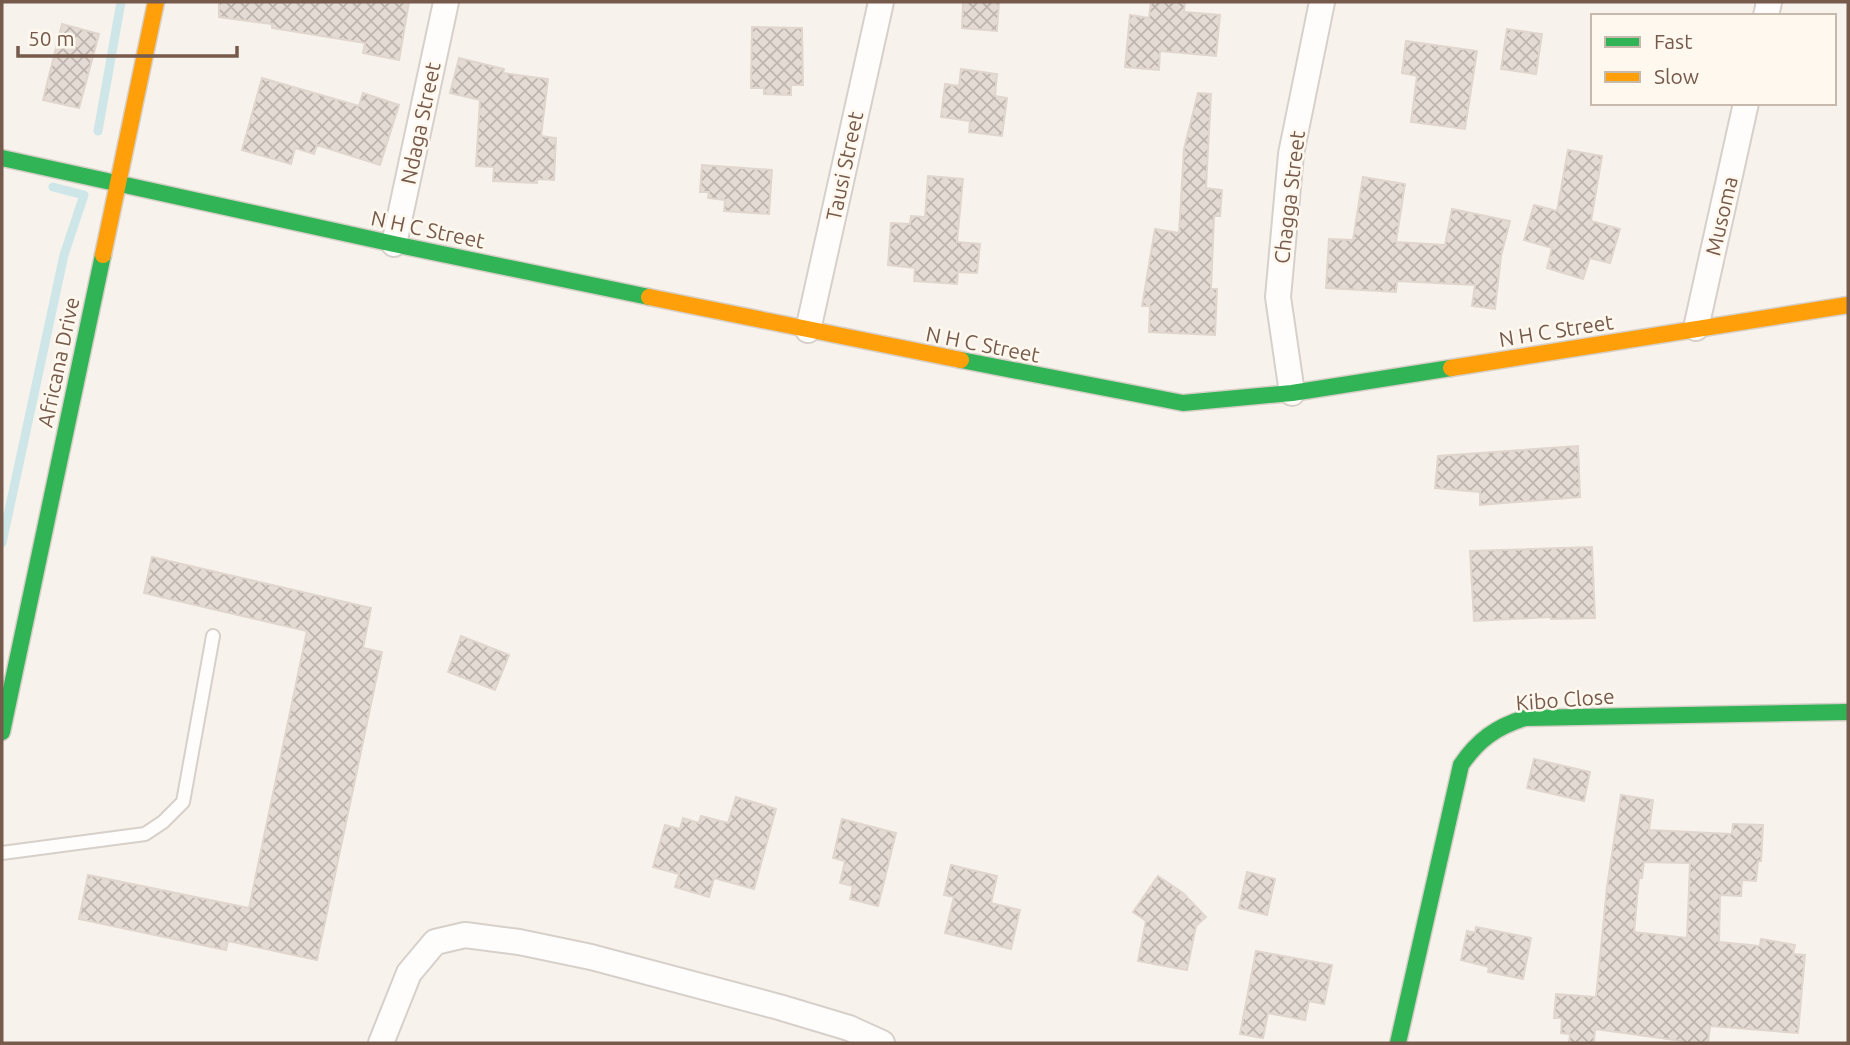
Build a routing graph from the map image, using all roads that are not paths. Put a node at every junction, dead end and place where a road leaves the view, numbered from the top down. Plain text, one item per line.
1 (156, 2) edge
2 (446, 2) edge
3 (881, 2) edge
4 (1322, 2) edge
5 (1746, 105) edge
6 (2, 158) edge
7 (117, 185) junction
8 (394, 244) junction
9 (1848, 305) edge
10 (1696, 328) junction
11 (808, 330) junction
12 (1292, 393) junction
13 (213, 636) dead end
14 (1848, 712) edge
15 (2, 732) edge
16 (2, 853) edge
17 (381, 1043) edge
18 (882, 1043) edge
19 (1398, 1043) edge

1 - 7 street, Africana Drive
2 - 8 street, Ndaga Street
3 - 11 street, Tausi Street
4 - 12 street, Chagga Street
5 - 10 street, Musoma
6 - 7 street, N H C Street
7 - 8 street, N H C Street
7 - 15 street, Africana Drive
8 - 11 street, N H C Street
9 - 10 street, N H C Street
10 - 12 street, N H C Street
11 - 12 street, N H C Street
13 - 16 lane
14 - 19 street, Kibo Close
17 - 18 street

